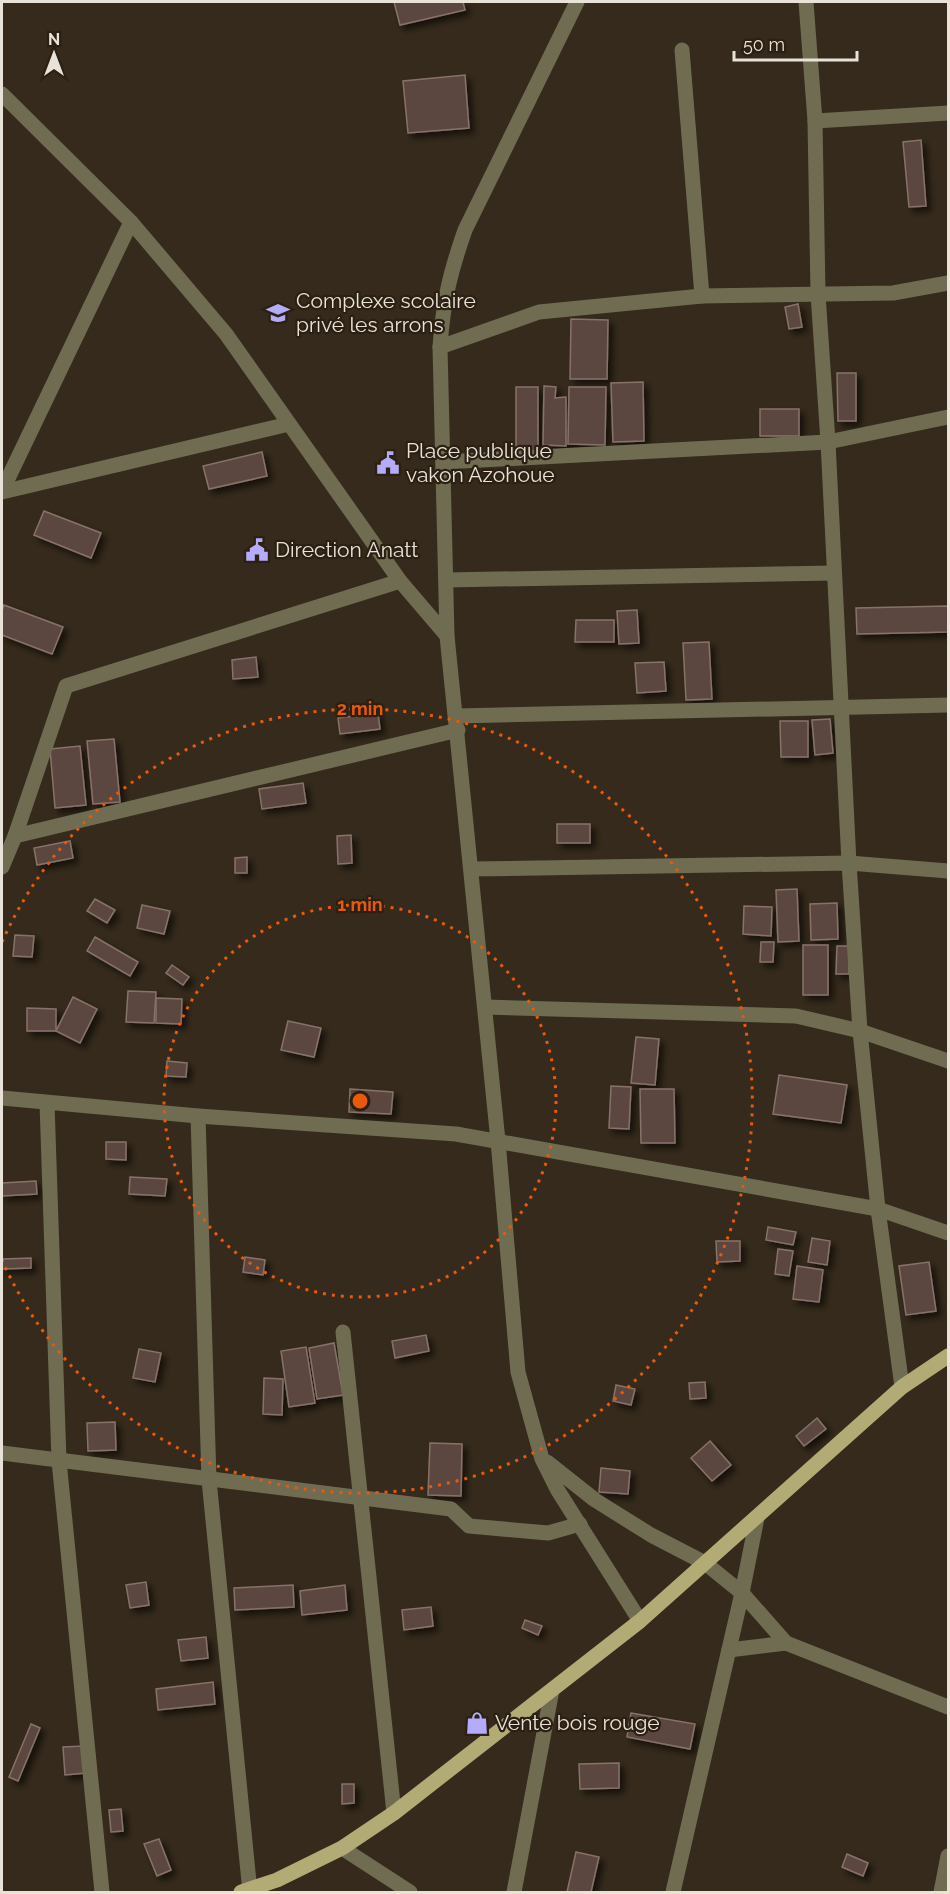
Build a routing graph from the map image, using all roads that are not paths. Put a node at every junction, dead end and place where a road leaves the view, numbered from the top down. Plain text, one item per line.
1 (577, 2) edge
2 (806, 2) edge
3 (682, 50) dead end
4 (5, 98) edge
5 (948, 113) edge
6 (2, 115) edge
7 (815, 121) junction
8 (131, 222) junction
9 (948, 283) edge
10 (818, 294) junction
11 (702, 296) junction
12 (440, 346) junction
13 (948, 417) edge
14 (289, 424) junction
15 (828, 442) junction
16 (443, 462) junction
17 (2, 492) edge
18 (834, 573) junction
19 (446, 580) junction
20 (400, 581) junction
21 (447, 636) junction
22 (948, 705) edge
23 (842, 706) junction
24 (457, 723) junction
25 (15, 836) junction
26 (849, 863) junction
27 (2, 867) edge
28 (471, 868) junction
29 (948, 871) edge
30 (484, 1007) junction
31 (860, 1031) junction
32 (948, 1060) edge
33 (2, 1098) edge
34 (47, 1103) junction
35 (198, 1116) junction
36 (498, 1141) junction
37 (878, 1209) junction
38 (948, 1233) edge
39 (343, 1332) dead end
40 (948, 1356) edge
41 (902, 1387) junction
42 (2, 1453) edge
43 (542, 1459) junction
44 (59, 1461) junction
45 (209, 1480) junction
46 (361, 1497) junction
47 (757, 1518) junction
48 (580, 1524) junction
49 (705, 1563) junction
50 (742, 1593) junction
51 (640, 1621) junction
52 (786, 1643) junction
53 (729, 1650) junction
54 (552, 1690) junction
55 (948, 1707) edge
56 (394, 1813) junction
57 (342, 1848) junction
58 (948, 1856) edge
59 (247, 1892) edge
60 (102, 1893) edge
61 (410, 1893) edge
62 (514, 1893) edge
63 (673, 1893) edge
64 (941, 1893) edge

1 - 12 street
2 - 7 street
3 - 11 street
4 - 6 street
4 - 8 street
5 - 7 street
7 - 10 street
8 - 14 street
8 - 17 street
9 - 10 street
10 - 11 street
10 - 15 street
11 - 12 street
12 - 16 street
13 - 15 street
14 - 17 street
14 - 20 street
15 - 16 street
15 - 18 street
16 - 19 street
18 - 19 street
18 - 23 street
19 - 21 street
20 - 21 street
20 - 25 street
21 - 24 street
22 - 23 street
23 - 24 street
23 - 26 street
24 - 25 street
24 - 28 street
25 - 27 street
26 - 28 street
26 - 29 street
26 - 31 street
28 - 30 street
30 - 31 street
30 - 36 street
31 - 32 street
31 - 37 street
33 - 34 street
34 - 35 street
34 - 44 street
35 - 36 street
35 - 45 street
36 - 37 street
36 - 43 street
37 - 38 street
37 - 41 street
39 - 46 street
40 - 41 main road
41 - 47 main road
42 - 44 street
43 - 48 street
43 - 49 street
44 - 45 street
44 - 60 street
45 - 46 street
45 - 59 street
46 - 48 street
46 - 56 street
47 - 49 main road
47 - 50 street
48 - 51 street
49 - 50 street
49 - 51 main road
50 - 52 street
50 - 53 street
51 - 54 main road
52 - 53 street
52 - 55 street
53 - 63 street
54 - 56 main road
54 - 62 street
56 - 57 main road
57 - 59 main road
57 - 61 street
58 - 64 street

